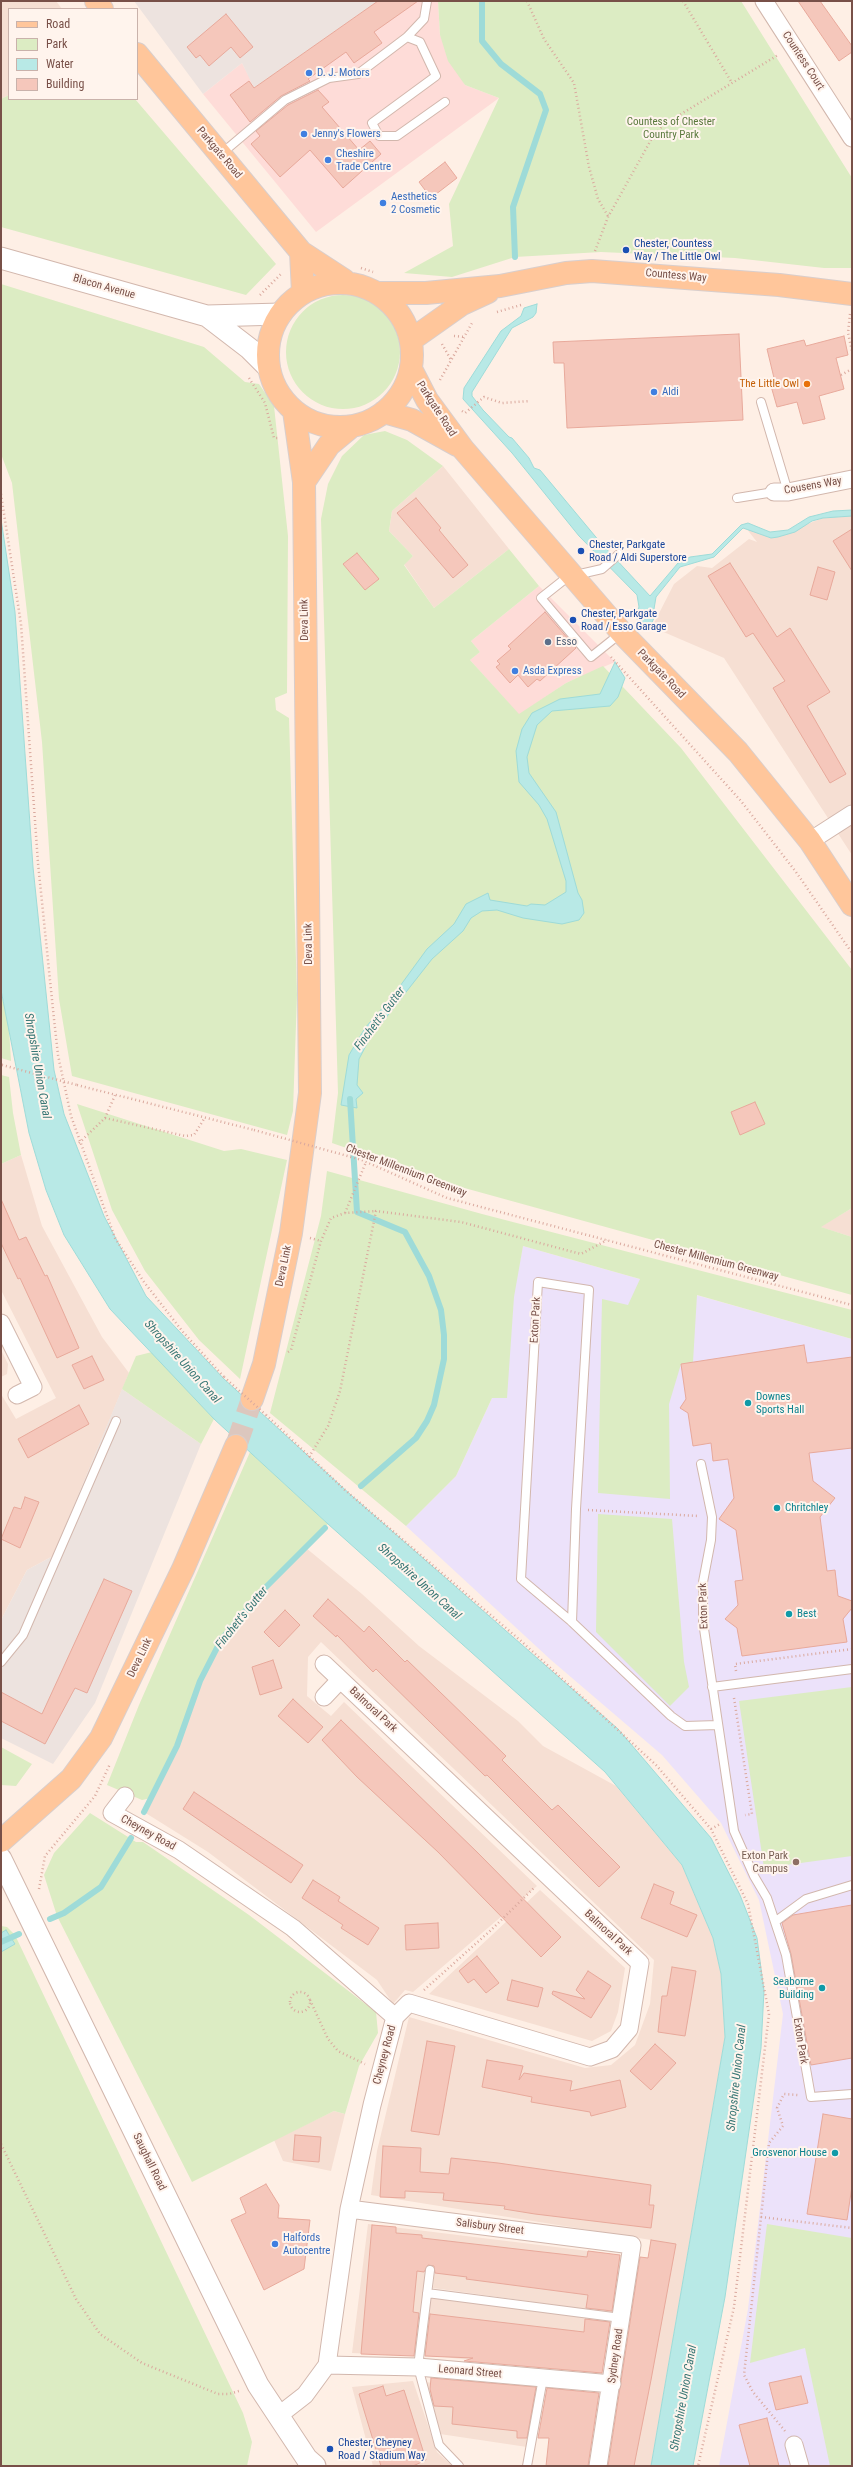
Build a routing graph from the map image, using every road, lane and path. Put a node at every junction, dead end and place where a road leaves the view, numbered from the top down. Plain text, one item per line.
1 (427, 1) edge
2 (527, 1) edge
3 (683, 1) edge
4 (764, 1) edge
5 (407, 37) junction
6 (793, 46) junction
7 (138, 55) edge
8 (732, 83) junction
9 (445, 102) dead end
10 (847, 117) edge
11 (852, 138) edge
12 (220, 154) junction
13 (608, 217) junction
14 (302, 252) junction
15 (1, 258) edge
16 (592, 271) junction
17 (352, 274) junction
18 (376, 283) junction
19 (500, 286) junction
20 (303, 293) junction
21 (528, 302) dead end
22 (851, 308) edge
23 (842, 313) dead end
24 (252, 314) junction
25 (281, 314) junction
26 (490, 314) dead end
27 (207, 316) junction
28 (475, 318) dead end
29 (435, 330) junction
30 (464, 337) junction
31 (411, 340) junction
32 (852, 351) edge
33 (451, 361) junction
34 (269, 368) junction
35 (411, 369) junction
36 (852, 369) edge
37 (841, 375) dead end
38 (248, 377) dead end
39 (427, 400) junction
40 (530, 401) dead end
41 (761, 402) dead end
42 (294, 410) junction
43 (384, 412) junction
44 (464, 413) dead end
45 (352, 426) junction
46 (298, 441) junction
47 (463, 449) junction
48 (852, 479) edge
49 (304, 482) junction
50 (781, 492) junction
51 (1, 494) edge
52 (737, 498) dead end
53 (620, 554) dead end
54 (571, 572) junction
55 (622, 633) junction
56 (603, 647) junction
57 (852, 814) edge
58 (810, 841) junction
59 (852, 905) edge
60 (852, 953) edge
61 (2, 1065) edge
62 (116, 1093) junction
63 (105, 1118) junction
64 (204, 1119) junction
65 (79, 1144) junction
66 (319, 1144) dead end
67 (318, 1152) dead end
68 (366, 1162) junction
69 (376, 1211) junction
70 (345, 1213) junction
71 (310, 1230) dead end
72 (310, 1238) junction
73 (606, 1240) junction
74 (321, 1241) junction
75 (308, 1246) dead end
76 (852, 1305) edge
77 (1, 1323) edge
78 (285, 1355) dead end
79 (17, 1395) dead end
80 (259, 1407) junction
81 (116, 1422) dead end
82 (236, 1446) tunnel mouth
83 (309, 1456) junction
84 (702, 1464) dead end
85 (576, 1509) junction
86 (712, 1517) junction
87 (572, 1622) junction
88 (852, 1649) edge
89 (1, 1662) edge
90 (324, 1664) dead end
91 (852, 1669) edge
92 (340, 1680) junction
93 (738, 1685) junction
94 (712, 1687) junction
95 (324, 1697) dead end
96 (718, 1726) junction
97 (125, 1796) dead end
98 (731, 1817) junction
99 (711, 1829) junction
100 (1, 1841) edge
101 (1, 1859) edge
102 (547, 1876) junction
103 (852, 1885) edge
104 (776, 1921) junction
105 (310, 2000) junction
106 (409, 2003) junction
107 (395, 2017) junction
108 (381, 2069) junction
109 (852, 2094) edge
110 (811, 2097) junction
111 (1, 2144) edge
112 (349, 2209) junction
113 (761, 2216) junction
114 (852, 2228) edge
115 (632, 2245) joint
116 (430, 2270) dead end
117 (427, 2293) junction
118 (621, 2318) junction
119 (327, 2365) junction
120 (418, 2367) junction
121 (543, 2378) junction
122 (612, 2384) junction
123 (258, 2385) junction
124 (278, 2416) junction
125 (794, 2445) joint
126 (306, 2464) edge
127 (459, 2466) edge
128 (527, 2466) edge
129 (598, 2466) edge
130 (698, 2466) edge
131 (800, 2466) edge

1 - 5 lane
2 - 13 path
3 - 8 path
4 - 6 street, Countess Court
5 - 9 lane
5 - 12 lane
6 - 8 path
6 - 10 street, Countess Court
7 - 12 main road, Parkgate Road
8 - 13 path
10 - 11 street, Countess Court
12 - 14 main road, Parkgate Road
13 - 16 path
14 - 17 main road, Parkgate Road
14 - 20 main road
14 - 24 path
15 - 27 street, Blacon Avenue
16 - 19 main road, Countess Way
16 - 22 main road, Countess Way
17 - 18 main road, Parkgate Road
17 - 18 path
17 - 20 main road
18 - 19 main road, Countess Way
18 - 31 main road
19 - 29 main road, Countess Way
20 - 25 main road
21 - 26 path
22 - 23 path
22 - 32 path
24 - 25 street, Blacon Avenue
24 - 27 street, Blacon Avenue
25 - 34 main road
27 - 34 street, Blacon Avenue
28 - 30 path
29 - 30 path
29 - 31 main road, Countess Way
29 - 33 path
30 - 33 path
31 - 35 main road
33 - 39 path
34 - 42 main road
35 - 39 main road, Parkgate Road
35 - 43 main road
36 - 37 path
38 - 46 path
39 - 47 main road, Parkgate Road
40 - 44 path
41 - 50 lane
42 - 45 main road
42 - 46 main road, Deva Link
43 - 45 main road
43 - 47 main road, Parkgate Road
45 - 49 main road
46 - 49 main road, Deva Link
47 - 54 main road, Parkgate Road
48 - 50 street, Cousens Way
49 - 80 main road, Deva Link
50 - 52 lane
51 - 65 path
53 - 54 lane
54 - 55 main road, Parkgate Road
54 - 56 lane
55 - 56 lane
55 - 58 main road, Parkgate Road
56 - 60 path
57 - 58 street
58 - 59 main road, Parkgate Road
61 - 62 path, Chester Millennium Greenway, bridge
62 - 63 path
62 - 64 path, Chester Millennium Greenway
63 - 64 path
63 - 65 path
64 - 68 path, Chester Millennium Greenway, bridge
65 - 80 path, bridge
66 - 67 path
68 - 70 path
68 - 73 path, Chester Millennium Greenway
69 - 70 path
69 - 73 path
69 - 83 path
70 - 74 path
71 - 72 path
72 - 74 path
72 - 75 path
73 - 76 path, Chester Millennium Greenway
74 - 78 path
77 - 79 street
80 - 83 path
81 - 89 lane
82 - 100 main road, Deva Link
83 - 99 path
84 - 86 lane, Exton Park
85 - 86 path
85 - 87 lane, Exton Park
85 - 87 lane, Exton Park
86 - 94 lane, Exton Park
87 - 96 lane, Exton Park
88 - 93 path
90 - 92 street, Balmoral Park
91 - 93 lane
92 - 95 street, Balmoral Park
92 - 102 street, Balmoral Park
93 - 94 lane
93 - 98 path
94 - 96 lane, Exton Park
96 - 98 lane, Exton Park
97 - 107 street, Cheyney Road
98 - 99 path
98 - 104 lane, Exton Park
99 - 130 path
101 - 123 street, Saughall Road
102 - 106 path
102 - 106 street, Balmoral Park
103 - 104 lane
104 - 110 lane, Exton Park
105 - 105 path
105 - 108 path
106 - 107 street
107 - 108 street, Cheyney Road
108 - 112 street, Cheyney Road
109 - 110 lane
110 - 113 path
111 - 123 path
112 - 115 street, Salisbury Street
112 - 119 street, Cheyney Road
113 - 114 path
113 - 125 path
115 - 118 street, Sydney Road
116 - 117 lane
117 - 118 lane
117 - 120 lane
118 - 122 street, Sydney Road
119 - 120 street, Leonard Street
119 - 124 street, Cheyney Road
120 - 121 street, Leonard Street
120 - 127 lane
121 - 122 street, Leonard Street
121 - 128 lane
122 - 129 street, Sydney Road
123 - 124 street, Saughall Road
124 - 126 street, Saughall Road
125 - 131 street

